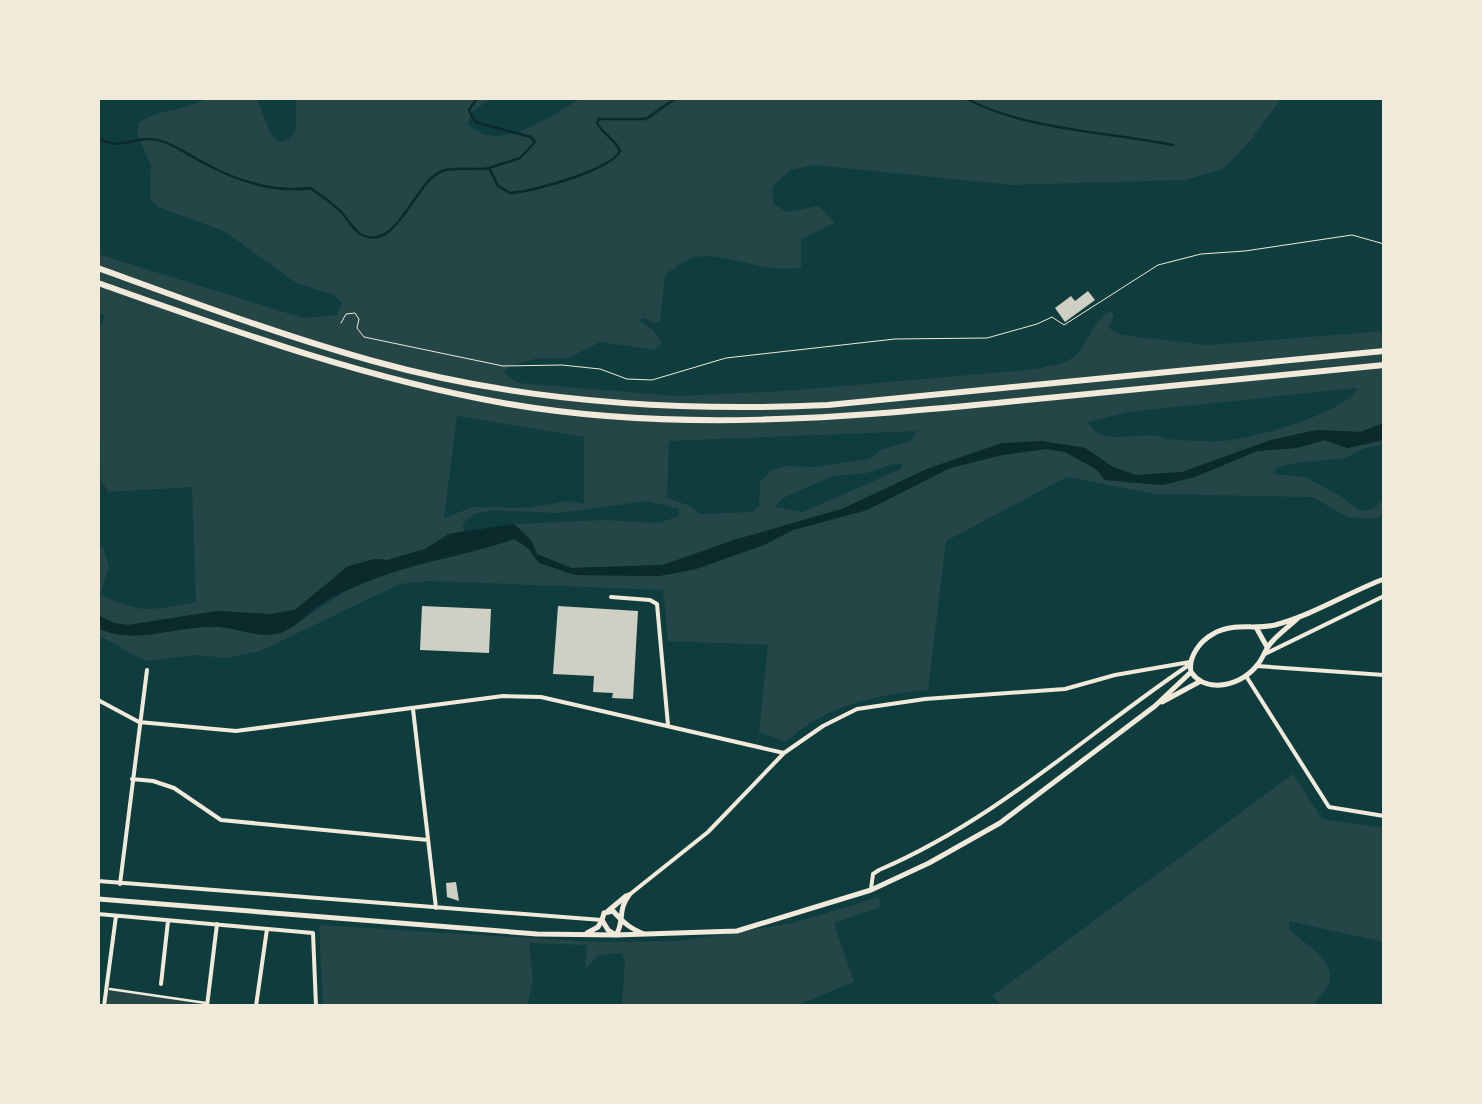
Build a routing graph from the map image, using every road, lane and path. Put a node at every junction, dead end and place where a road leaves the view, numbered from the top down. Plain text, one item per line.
1 (1384, 244) edge
2 (98, 268) edge
3 (98, 283) edge
4 (341, 323) dead end
5 (1384, 350) edge
6 (1384, 366) edge
7 (1384, 579) edge
8 (1384, 596) edge
9 (611, 597) dead end
10 (1299, 617) junction
11 (1257, 629) junction
12 (1266, 651) junction
13 (1190, 666) junction
14 (1257, 666) junction
15 (147, 670) dead end
16 (1384, 675) edge
17 (1246, 676) junction
18 (1200, 682) junction
19 (98, 700) edge
20 (1155, 706) junction
21 (414, 709) junction
22 (140, 722) junction
23 (668, 724) junction
24 (784, 754) junction
25 (132, 779) junction
26 (1384, 816) edge
27 (428, 840) junction
28 (98, 881) edge
29 (120, 884) junction
30 (870, 890) junction
31 (629, 895) junction
32 (98, 899) edge
33 (436, 908) junction
34 (608, 911) junction
35 (98, 914) edge
36 (116, 916) junction
37 (619, 919) junction
38 (602, 920) junction
39 (168, 921) junction
40 (217, 924) junction
41 (267, 929) junction
42 (584, 934) junction
43 (647, 934) junction
44 (616, 936) junction
45 (161, 984) joint
46 (107, 989) junction
47 (160, 996) junction
48 (98, 998) edge
49 (105, 999) junction
50 (207, 1005) edge
51 (104, 1006) edge
52 (256, 1006) edge
53 (316, 1006) edge

1 - 4 path
2 - 5 highway
3 - 6 highway
7 - 10 street
8 - 12 street
9 - 23 street
10 - 11 street
10 - 12 street
11 - 12 street
11 - 13 street
12 - 14 street
13 - 18 street
13 - 20 street
13 - 24 street
13 - 30 street
14 - 16 street
14 - 17 street
15 - 22 street
17 - 18 street
17 - 26 street
18 - 20 street
19 - 22 street
20 - 30 street
21 - 22 street
21 - 23 street
21 - 27 street
22 - 25 street
23 - 24 street
24 - 31 street
25 - 27 street
25 - 29 street
27 - 33 street
28 - 29 street
29 - 33 street
30 - 43 street
31 - 34 street
31 - 37 street
32 - 42 street
33 - 38 street
34 - 37 street
34 - 38 street
35 - 36 street
36 - 39 street
36 - 46 street
37 - 43 street
37 - 44 street
38 - 42 street
38 - 44 street
39 - 40 street
39 - 45 street
40 - 41 street
40 - 50 street
41 - 52 street
41 - 53 street
42 - 44 street
43 - 44 street
45 - 47 street
46 - 47 street
46 - 49 street
47 - 50 street
48 - 49 street
49 - 51 street

